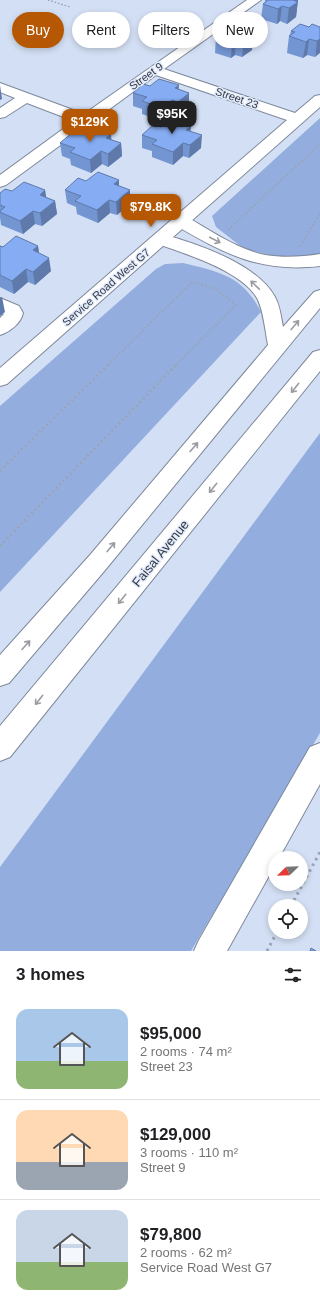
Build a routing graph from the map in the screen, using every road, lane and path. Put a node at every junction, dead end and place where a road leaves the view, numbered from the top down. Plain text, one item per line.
1 (48, 0) edge
2 (255, 0) edge
3 (70, 7) dead end
4 (154, 70) junction
5 (0, 87) edge
6 (26, 97) junction
7 (320, 100) edge
8 (0, 114) edge
9 (297, 119) junction
10 (85, 120) junction
11 (320, 144) edge
12 (0, 181) edge
13 (320, 214) edge
14 (182, 221) junction
15 (235, 234) dead end
16 (161, 239) junction
17 (295, 246) dead end
18 (320, 260) edge
19 (320, 296) edge
20 (0, 304) edge
21 (0, 328) edge
22 (278, 346) junction
23 (320, 357) edge
24 (0, 379) edge
25 (0, 471) edge
26 (0, 546) edge
27 (0, 674) edge
28 (0, 748) edge
29 (320, 757) edge
30 (320, 852) edge
31 (295, 899) edge
32 (273, 939) edge
33 (210, 951) edge
34 (267, 951) edge

1 - 3 path
2 - 4 street, Street 9
4 - 9 street, Street 23
4 - 10 street, Street 9
5 - 6 street
6 - 8 street
6 - 10 street
7 - 9 street, Service Road West G7
9 - 14 street, Service Road West G7
10 - 12 street, Street 9
11 - 15 path
13 - 17 path
14 - 16 street, Service Road West G7
14 -> 18 street
22 -> 16 street
16 - 24 street, Service Road West G7
22 -> 19 street
20 - 21 street
27 -> 22 street
23 -> 28 street, Faisal Avenue
25 - 26 path
29 - 33 street
30 - 31 path
32 - 34 path

